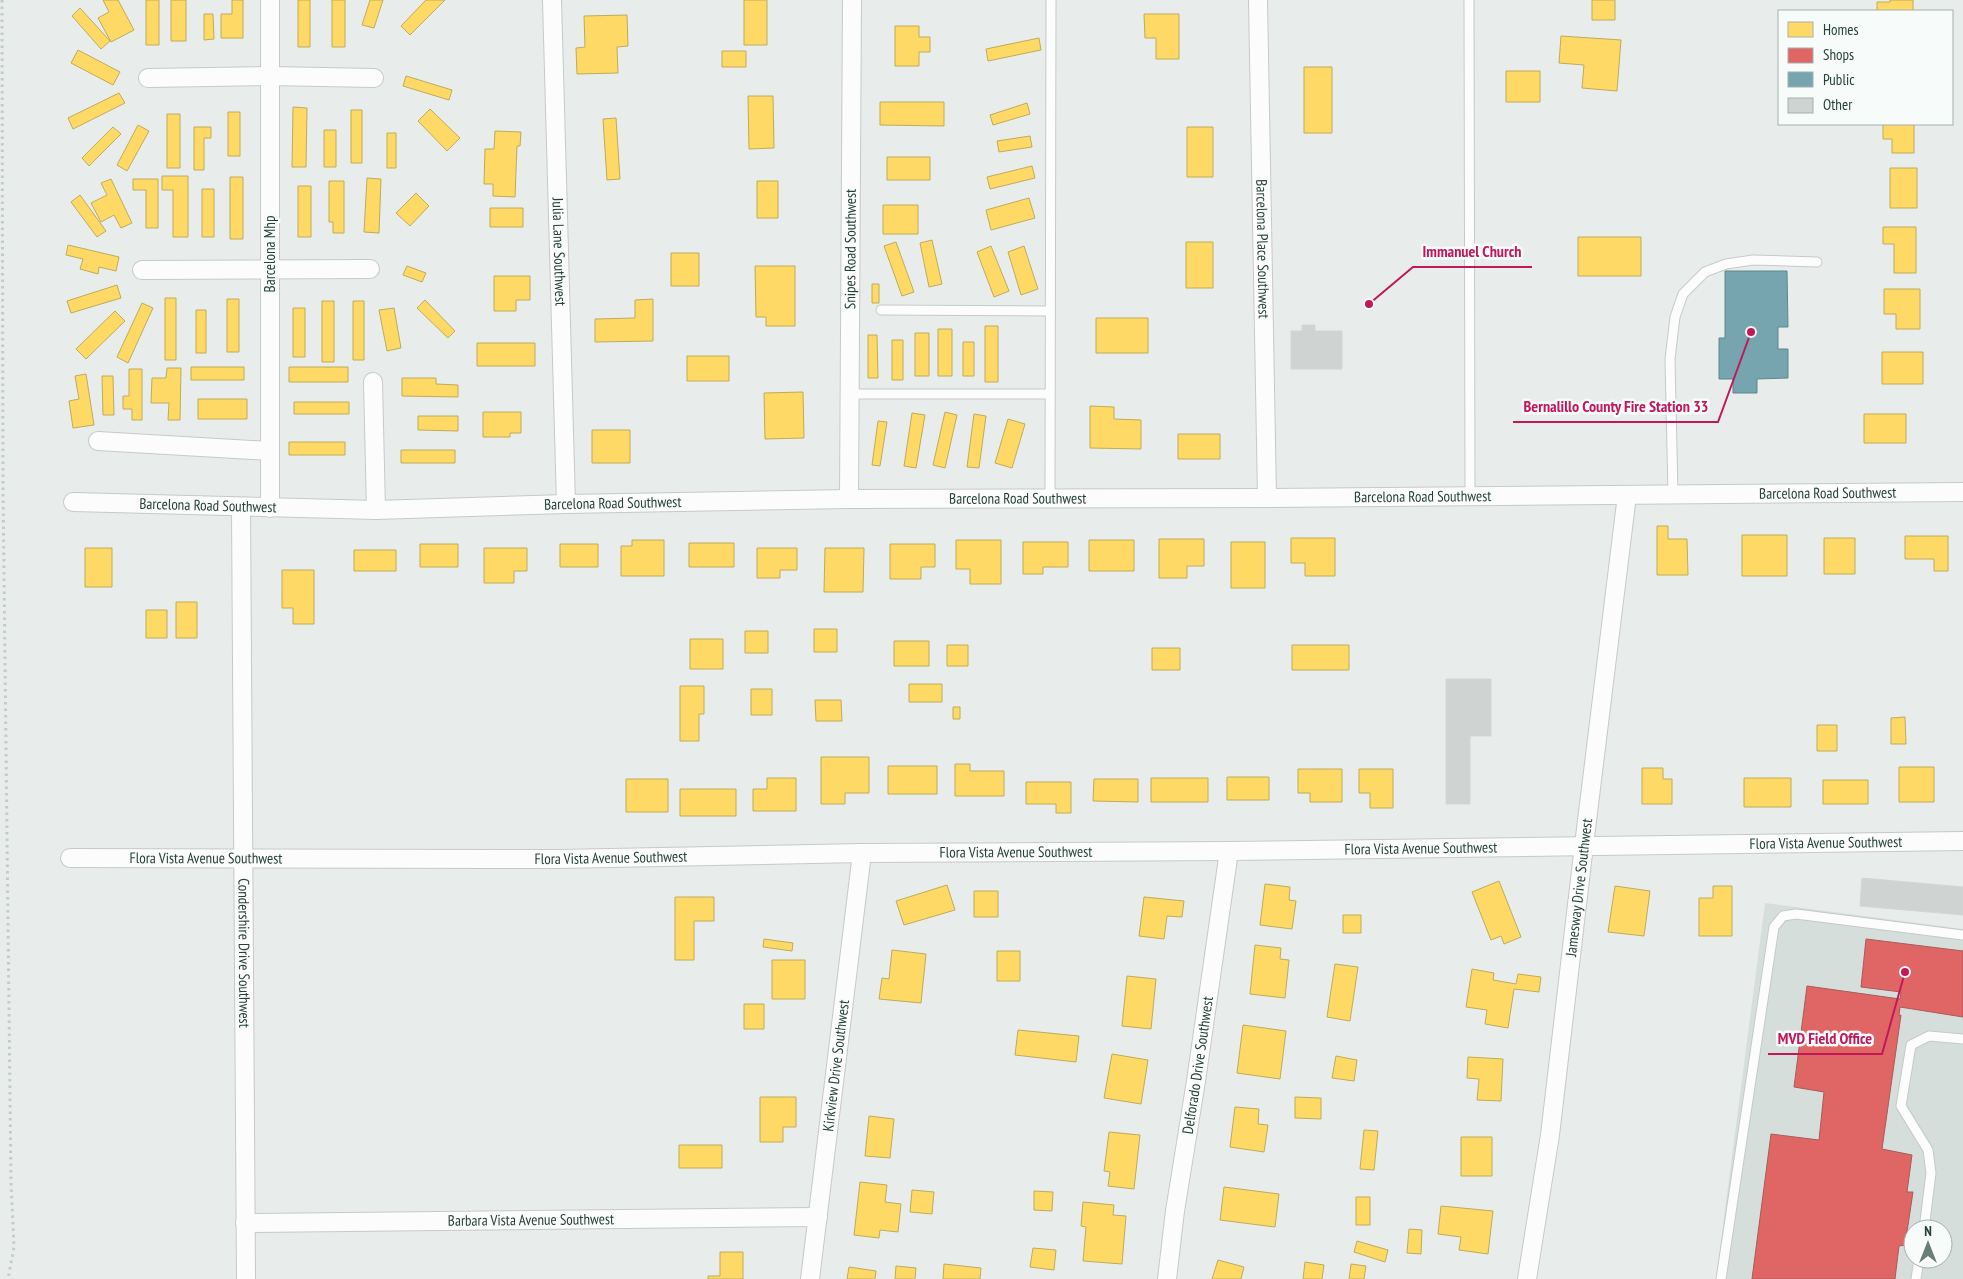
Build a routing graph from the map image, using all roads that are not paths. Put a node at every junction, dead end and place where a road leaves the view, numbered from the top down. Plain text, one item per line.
1 (270, 0) edge
2 (552, 0) edge
3 (852, 0) edge
4 (1051, 0) edge
5 (1258, 0) edge
6 (1469, 0) edge
7 (270, 76) junction
8 (148, 78) dead end
9 (374, 78) dead end
10 (1817, 262) dead end
11 (270, 269) junction
12 (370, 269) dead end
13 (142, 270) dead end
14 (881, 310) dead end
15 (1049, 311) junction
16 (373, 382) dead end
17 (849, 394) junction
18 (1050, 394) junction
19 (98, 441) dead end
20 (270, 451) junction
21 (1963, 492) edge
22 (1673, 494) junction
23 (1627, 495) junction
24 (1470, 496) junction
25 (1050, 498) junction
26 (1267, 498) junction
27 (849, 499) junction
28 (73, 502) dead end
29 (566, 504) junction
30 (241, 508) junction
31 (270, 508) junction
32 (376, 510) junction
33 (1963, 841) edge
34 (1584, 845) junction
35 (1229, 851) junction
36 (862, 853) junction
37 (70, 858) dead end
38 (244, 860) junction
39 (1963, 935) edge
40 (1963, 1039) edge
41 (818, 1217) junction
42 (1925, 1219) edge
43 (245, 1223) junction
44 (246, 1279) edge
45 (810, 1279) edge
46 (1167, 1279) edge
47 (1526, 1279) edge
48 (1721, 1279) edge

1 - 7 street, Barcelona Mhp
2 - 29 street, Julia Lane Southwest
3 - 17 street, Snipes Road Southwest
4 - 15 lane
5 - 26 street, Barcelona Place Southwest
6 - 24 lane
7 - 8 street
7 - 9 street
7 - 11 street, Barcelona Mhp
10 - 22 lane
11 - 12 street
11 - 13 street
11 - 20 street, Barcelona Mhp
14 - 15 lane
15 - 18 lane
16 - 32 street
17 - 18 lane
17 - 27 street, Snipes Road Southwest
18 - 25 lane
19 - 20 street
20 - 31 street, Barcelona Mhp
21 - 22 street, Barcelona Road Southwest
22 - 23 street, Barcelona Road Southwest
23 - 24 street, Barcelona Road Southwest
23 - 34 street, Jamesway Drive Southwest
24 - 26 street, Barcelona Road Southwest
25 - 26 street, Barcelona Road Southwest
25 - 27 street, Barcelona Road Southwest
27 - 29 street, Barcelona Road Southwest
28 - 30 street, Barcelona Road Southwest
29 - 32 street, Barcelona Road Southwest
30 - 31 street, Barcelona Road Southwest
30 - 38 street, Condershire Drive Southwest
31 - 32 street, Barcelona Road Southwest
33 - 34 street, Flora Vista Avenue Southwest
34 - 35 street, Flora Vista Avenue Southwest
34 - 47 street, Jamesway Drive Southwest
35 - 36 street, Flora Vista Avenue Southwest
35 - 46 street, Delforado Drive Southwest
36 - 38 street, Flora Vista Avenue Southwest
36 - 41 street, Kirkview Drive Southwest
37 - 38 street, Flora Vista Avenue Southwest
38 - 43 street, Condershire Drive Southwest
39 - 48 lane
40 - 42 lane
41 - 43 street, Barbara Vista Avenue Southwest
41 - 45 street, Kirkview Drive Southwest
43 - 44 street, Condershire Drive Southwest

